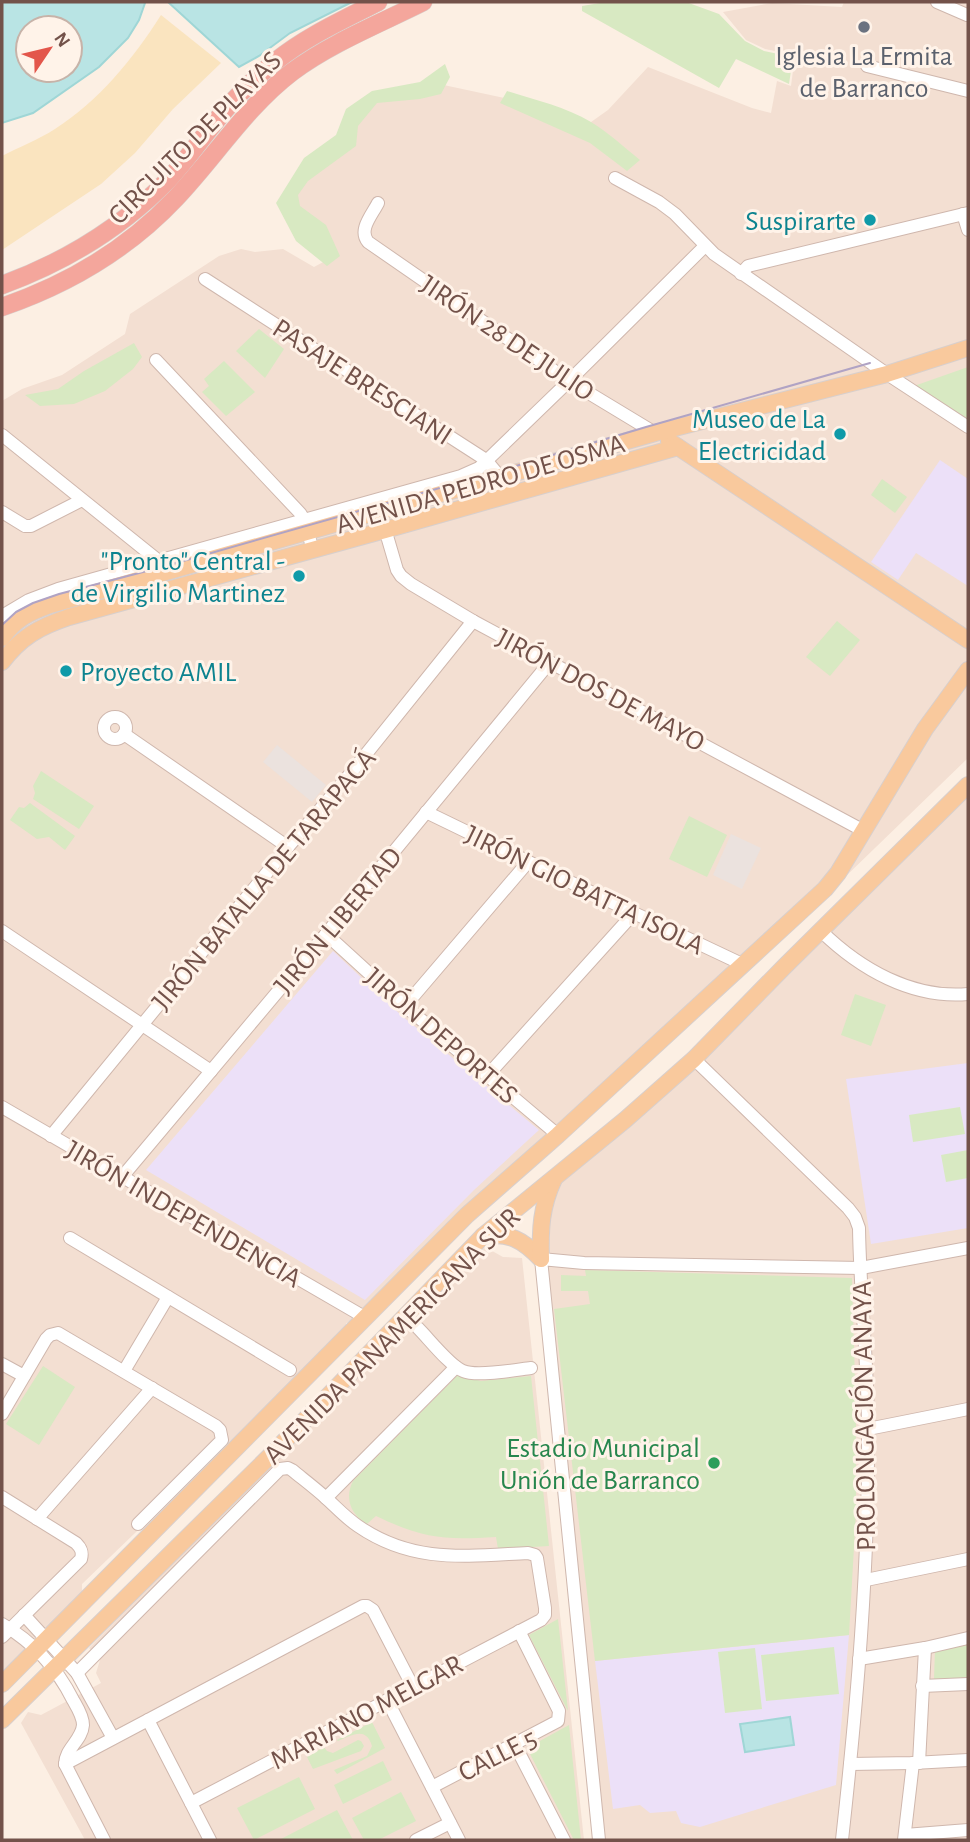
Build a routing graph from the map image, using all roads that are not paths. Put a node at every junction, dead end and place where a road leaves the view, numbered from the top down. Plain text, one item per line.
1 (378, 2) edge
2 (423, 2) edge
3 (937, 2) edge
4 (967, 15) edge
5 (867, 66) dead end
6 (968, 91) edge
7 (615, 178) dead end
8 (378, 203) dead end
9 (966, 214) edge
10 (968, 230) edge
11 (705, 246) junction
12 (741, 274) junction
13 (205, 279) dead end
14 (2, 285) edge
15 (2, 307) edge
16 (968, 348) edge
17 (156, 360) dead end
18 (887, 374) junction
19 (569, 381) junction
20 (968, 427) edge
21 (655, 433) junction
22 (2, 435) edge
23 (678, 447) junction
24 (486, 460) junction
25 (498, 478) junction
26 (503, 497) junction
27 (82, 500) junction
28 (2, 512) edge
29 (380, 512) junction
30 (307, 526) junction
31 (385, 530) junction
32 (313, 551) junction
33 (161, 567) junction
34 (168, 590) junction
35 (7, 615) edge
36 (473, 621) junction
37 (29, 634) junction
38 (2, 638) edge
39 (968, 640) edge
40 (550, 662) junction
41 (2, 663) edge
42 (968, 670) edge
43 (124, 734) dead end
44 (968, 785) edge
45 (426, 812) junction
46 (864, 831) junction
47 (288, 846) junction
48 (528, 862) junction
49 (634, 913) junction
50 (2, 931) edge
51 (821, 931) junction
52 (326, 934) junction
53 (744, 965) junction
54 (968, 994) edge
55 (405, 1006) junction
56 (142, 1025) junction
57 (694, 1059) junction
58 (211, 1071) junction
59 (487, 1076) junction
60 (2, 1107) edge
61 (558, 1135) junction
62 (51, 1136) junction
63 (122, 1177) junction
64 (500, 1186) junction
65 (538, 1200) junction
66 (483, 1236) junction
67 (70, 1238) dead end
68 (968, 1248) edge
69 (541, 1259) junction
70 (861, 1268) junction
71 (168, 1297) junction
72 (366, 1318) junction
73 (418, 1328) dead end
74 (2, 1364) edge
75 (456, 1367) junction
76 (531, 1368) dead end
77 (289, 1370) dead end
78 (124, 1371) junction
79 (24, 1376) junction
80 (152, 1388) junction
81 (968, 1409) edge
82 (2, 1413) edge
83 (868, 1429) junction
84 (2, 1497) edge
85 (326, 1498) junction
86 (37, 1519) junction
87 (138, 1524) dead end
88 (968, 1559) edge
89 (866, 1580) junction
90 (24, 1615) junction
91 (5, 1630) edge
92 (519, 1631) junction
93 (968, 1638) edge
94 (42, 1644) junction
95 (925, 1648) junction
96 (859, 1659) junction
97 (60, 1664) junction
98 (77, 1673) junction
99 (2, 1684) edge
100 (968, 1684) edge
101 (922, 1686) junction
102 (413, 1687) junction
103 (387, 1700) junction
104 (2, 1720) edge
105 (148, 1720) junction
106 (113, 1738) junction
107 (515, 1745) junction
108 (968, 1760) edge
109 (916, 1763) junction
110 (65, 1764) junction
111 (850, 1764) junction
112 (432, 1787) junction
113 (191, 1802) junction
114 (450, 1823) junction
115 (968, 1830) edge
116 (905, 1838) edge
117 (104, 1840) edge
118 (211, 1840) edge
119 (416, 1840) edge
120 (459, 1840) edge
121 (564, 1840) edge
122 (599, 1840) edge
123 (842, 1840) edge

1 - 14 highway, CIRCUITO DE PLAYAS
2 - 15 highway, CIRCUITO DE PLAYAS
3 - 4 street
5 - 6 street
7 - 11 street
8 - 19 street, JIRÓN 28 DE JULIO
9 - 10 street
9 - 12 street
11 - 12 street
11 - 19 street, AVENIDA PEDRO DE OSMA
12 - 18 street
13 - 24 street, PASAJE BRESCIANI
16 - 18 main road, AVENIDA PEDRO DE OSMA
17 - 30 street
18 - 20 street
18 - 21 main road, AVENIDA PEDRO DE OSMA
19 - 21 street, JIRÓN 28 DE JULIO
19 - 24 street, AVENIDA PEDRO DE OSMA
21 - 23 main road, JIRÓN 28 DE JULIO
21 - 25 main road, AVENIDA PEDRO DE OSMA
22 - 27 street
23 - 26 main road, AVENIDA PEDRO DE OSMA
23 - 39 main road, JIRÓN 28 DE JULIO
24 - 25 street, PASAJE BRESCIANI
24 - 30 street, AVENIDA PEDRO DE OSMA
25 - 26 street, PASAJE BRESCIANI
25 - 29 main road, AVENIDA PEDRO DE OSMA
26 - 31 main road, AVENIDA PEDRO DE OSMA
27 - 28 street
27 - 33 street
29 - 30 main road, AVENIDA PEDRO DE OSMA
29 - 31 street, JIRÓN DOS DE MAYO
30 - 32 street
30 - 33 main road, AVENIDA PEDRO DE OSMA
31 - 32 main road, AVENIDA PEDRO DE OSMA
31 - 36 street, JIRÓN DOS DE MAYO
32 - 34 main road, AVENIDA PEDRO DE OSMA
33 - 34 street
33 - 35 main road, AVENIDA PEDRO DE OSMA
34 - 37 main road, AVENIDA PEDRO DE OSMA
35 - 37 street
35 - 38 main road, AVENIDA PEDRO DE OSMA
36 - 40 street, JIRÓN DOS DE MAYO
36 - 47 street, JIRÓN BATALLA DE TARAPACÁ
37 - 41 main road, AVENIDA PEDRO DE OSMA
40 - 45 street, JIRÓN LIBERTAD
40 - 46 street, JIRÓN DOS DE MAYO
42 - 46 main road, AVENIDA PANAMERICANA SUR
43 - 47 street
44 - 51 main road, AVENIDA PANAMERICANA SUR
45 - 48 street, JIRÓN GIO BATTA ISOLA
45 - 52 street, JIRÓN LIBERTAD
46 - 53 main road, AVENIDA PANAMERICANA SUR
47 - 56 street, JIRÓN BATALLA DE TARAPACÁ
48 - 49 street, JIRÓN GIO BATTA ISOLA
48 - 55 street
49 - 53 street, JIRÓN GIO BATTA ISOLA
49 - 59 street
50 - 56 street
51 - 54 street
51 - 57 main road, AVENIDA PANAMERICANA SUR
52 - 55 street, JIRÓN DEPORTES
52 - 58 street, JIRÓN LIBERTAD
53 - 61 main road, AVENIDA PANAMERICANA SUR
55 - 59 street, JIRÓN DEPORTES
56 - 58 street
56 - 62 street, JIRÓN BATALLA DE TARAPACÁ
57 - 65 main road, AVENIDA PANAMERICANA SUR
57 - 70 street, PROLONGACIÓN ANAYA
58 - 63 street, JIRÓN LIBERTAD
59 - 61 street, JIRÓN DEPORTES
60 - 62 street, JIRÓN INDEPENDENCIA
61 - 64 main road, AVENIDA PANAMERICANA SUR
62 - 63 street, JIRÓN INDEPENDENCIA
63 - 72 street, JIRÓN INDEPENDENCIA
64 - 65 main road
64 - 72 main road, AVENIDA PANAMERICANA SUR
65 - 66 main road, AVENIDA PANAMERICANA SUR
65 - 69 main road
66 - 69 main road
66 - 97 main road, AVENIDA PANAMERICANA SUR
67 - 71 street
68 - 70 street
69 - 70 street
69 - 122 street
70 - 83 street, PROLONGACIÓN ANAYA
71 - 77 street
71 - 78 street
72 - 94 main road, AVENIDA PANAMERICANA SUR
73 - 75 street
74 - 79 street
75 - 76 street
75 - 85 street
78 - 79 street
78 - 80 street
79 - 82 street
80 - 86 street
80 - 87 street
81 - 83 street
83 - 89 street, PROLONGACIÓN ANAYA
84 - 86 street
85 - 92 street, MARIANO MELGAR
85 - 98 street
86 - 90 street
88 - 89 street
89 - 96 street, PROLONGACIÓN ANAYA
90 - 91 street
90 - 94 street
91 - 94 street
92 - 102 street, MARIANO MELGAR
92 - 107 street, CALLE 5
93 - 95 street
94 - 97 street
94 - 99 main road, AVENIDA PANAMERICANA SUR
95 - 96 street
95 - 101 street
96 - 111 street, PROLONGACIÓN ANAYA
97 - 98 street
97 - 104 main road, AVENIDA PANAMERICANA SUR
97 - 110 street
98 - 106 street
100 - 101 street
101 - 109 street
102 - 103 street, MARIANO MELGAR
102 - 105 street
103 - 112 street
103 - 113 street, MARIANO MELGAR
105 - 106 street
105 - 113 street
106 - 110 street
107 - 112 street, CALLE 5
107 - 121 street
108 - 109 street
109 - 111 street
109 - 116 street
110 - 117 street
111 - 123 street, PROLONGACIÓN ANAYA
112 - 114 street
113 - 118 street
114 - 119 street
114 - 120 street
115 - 116 street

